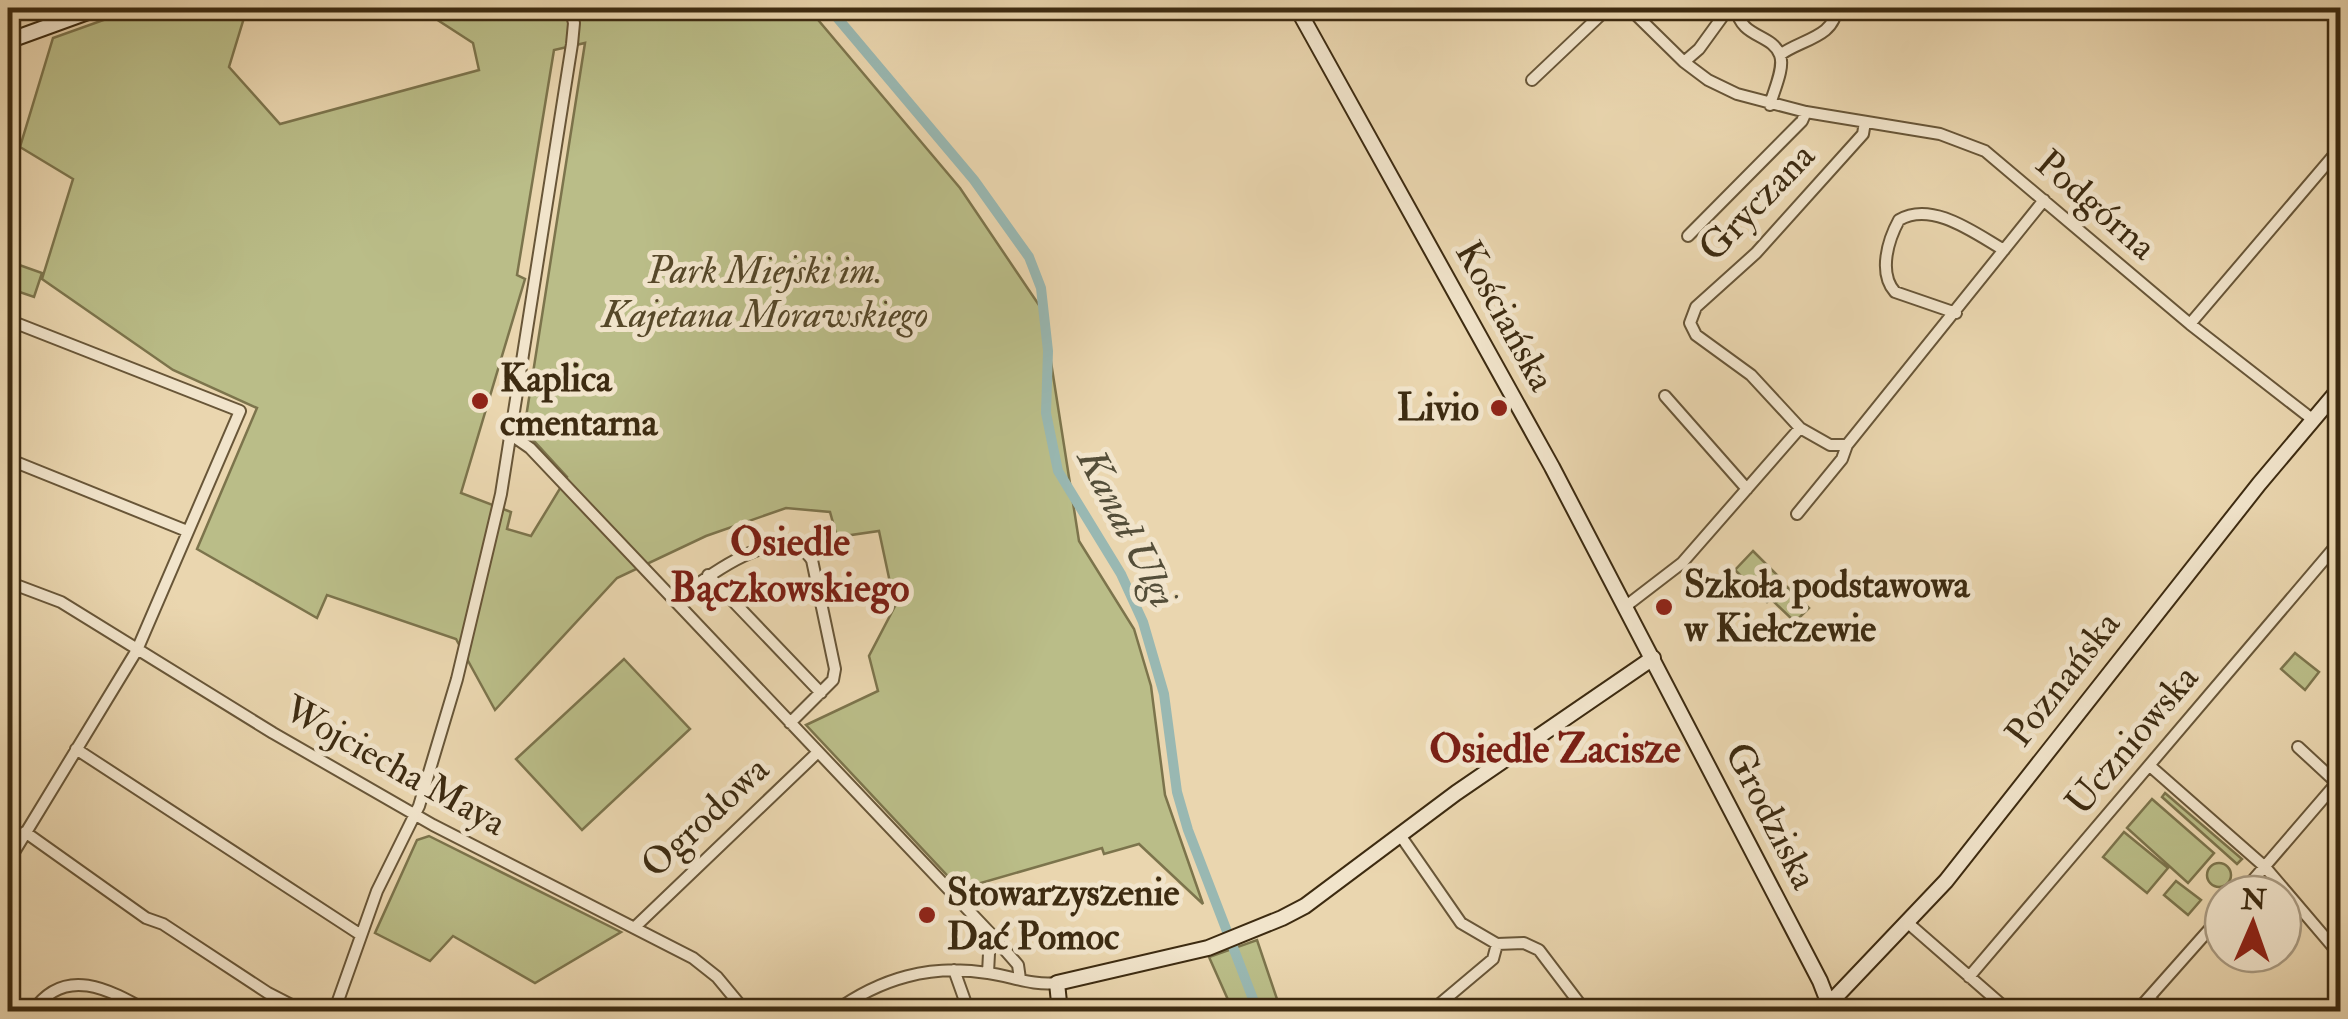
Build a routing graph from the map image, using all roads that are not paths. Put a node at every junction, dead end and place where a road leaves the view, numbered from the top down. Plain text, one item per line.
1 (98, 8) edge
2 (570, 8) edge
3 (1297, 8) edge
4 (1608, 8) edge
5 (1628, 8) edge
6 (1736, 8) edge
7 (1836, 8) edge
8 (8, 42) edge
9 (1780, 54) junction
10 (1684, 62) junction
11 (1532, 80) dead end
12 (1770, 105) junction
13 (1806, 112) junction
14 (1865, 122) junction
15 (2340, 148) edge
16 (2044, 200) junction
17 (1688, 236) dead end
18 (2004, 250) junction
19 (1956, 312) junction
20 (8, 320) edge
21 (2190, 324) junction
22 (2340, 388) edge
23 (1665, 396) dead end
24 (2312, 420) junction
25 (1800, 428) junction
26 (510, 434) junction
27 (1847, 445) junction
28 (8, 460) edge
29 (1748, 489) junction
30 (1797, 514) dead end
31 (187, 532) junction
32 (2340, 540) edge
33 (708, 576) junction
34 (8, 582) edge
35 (675, 601) junction
36 (1626, 606) junction
37 (137, 650) junction
38 (1653, 658) junction
39 (821, 692) junction
40 (790, 724) junction
41 (2298, 747) dead end
42 (76, 749) junction
43 (818, 752) junction
44 (2150, 766) junction
45 (2339, 781) edge
46 (416, 814) junction
47 (25, 832) junction
48 (1400, 835) junction
49 (8, 862) edge
50 (2264, 867) junction
51 (2258, 874) edge
52 (1908, 922) junction
53 (635, 927) junction
54 (990, 933) junction
55 (361, 935) junction
56 (2203, 937) edge
57 (1497, 944) junction
58 (2340, 955) edge
59 (954, 970) junction
60 (988, 972) junction
61 (1969, 977) junction
62 (1020, 979) junction
63 (1056, 982) junction
64 (2150, 998) junction
65 (8, 1006) edge
66 (1828, 1009) edge
67 (15, 1012) edge
68 (32, 1012) edge
69 (149, 1012) edge
70 (305, 1012) edge
71 (334, 1012) edge
72 (746, 1012) edge
73 (834, 1012) edge
74 (969, 1012) edge
75 (1060, 1012) edge
76 (1430, 1012) edge
77 (1586, 1012) edge
78 (2010, 1012) edge
79 (2136, 1012) edge
80 (2162, 1012) edge

1 - 8 street
2 - 26 street
3 - 36 street, Kościańska
4 - 11 street
5 - 10 street, Podgórna
6 - 9 street
6 - 10 street
7 - 9 street
9 - 12 street
10 - 12 street, Podgórna
12 - 13 street, Podgórna
13 - 14 street, Podgórna
13 - 17 street
14 - 16 street, Podgórna
14 - 25 street, Gryczana
15 - 21 street
16 - 18 street
16 - 21 street, Podgórna
18 - 19 street
18 - 19 street
19 - 27 street
20 - 31 street
21 - 24 street, Podgórna
22 - 24 street, Poznańska
23 - 29 street
24 - 52 street, Poznańska
25 - 27 street
25 - 29 street
26 - 35 street
26 - 46 street
27 - 30 street
28 - 31 street
29 - 36 street
31 - 37 street
32 - 44 street, Uczniowska
33 - 35 street
33 - 39 street
33 - 39 street
34 - 37 street, Wojciecha Maya
35 - 40 street
36 - 38 street, Kościańska
37 - 42 street
37 - 46 street, Wojciecha Maya
38 - 48 street
38 - 66 street, Grodziska
39 - 40 street
40 - 43 street
41 - 45 street
42 - 47 street
42 - 55 street
43 - 53 street, Ogrodowa
43 - 54 street
44 - 50 street
44 - 61 street, Uczniowska
45 - 50 street
46 - 53 street, Wojciecha Maya
46 - 55 street
47 - 49 street
47 - 70 street
48 - 57 street
48 - 63 street
50 - 51 street
50 - 58 street
52 - 61 street
52 - 66 street, Poznańska
53 - 72 street, Wojciecha Maya
54 - 60 street
54 - 62 street
55 - 71 street
56 - 64 street
57 - 76 street
57 - 77 street
59 - 60 street
59 - 73 street
59 - 74 street
60 - 62 street
61 - 78 street
62 - 63 street
63 - 75 street
64 - 79 street
64 - 80 street
65 - 67 street
68 - 69 street

